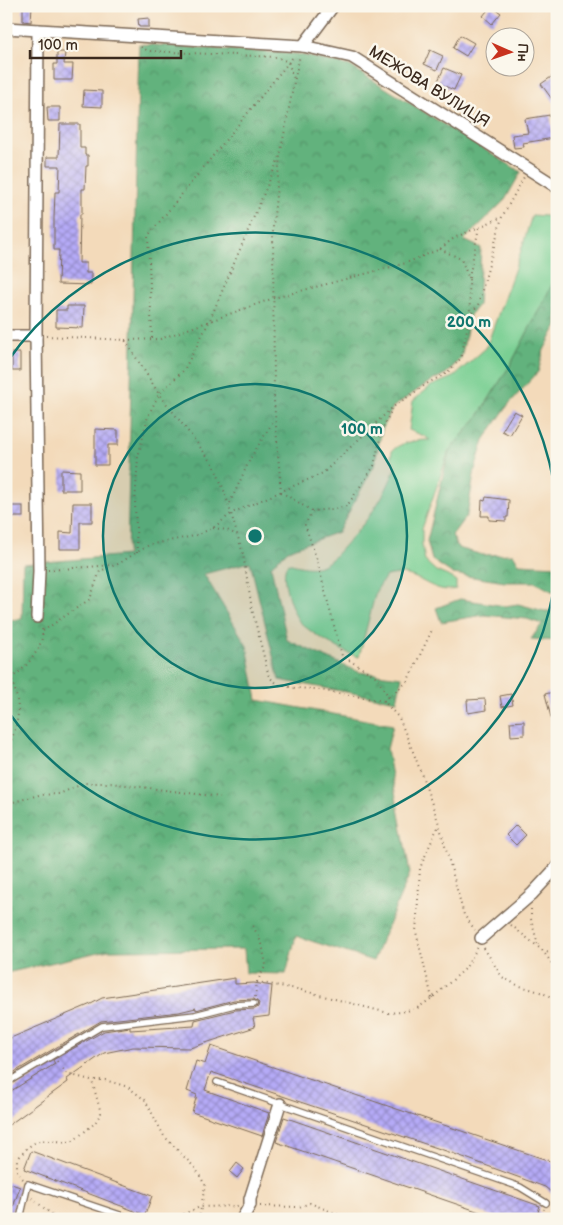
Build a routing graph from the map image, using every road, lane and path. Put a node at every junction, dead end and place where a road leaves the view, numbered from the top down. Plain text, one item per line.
1 (333, 6) edge
2 (6, 28) edge
3 (38, 30) junction
4 (140, 46) dead end
5 (303, 46) junction
6 (288, 62) junction
7 (294, 79) junction
8 (280, 156) junction
9 (528, 169) junction
10 (557, 187) edge
11 (502, 217) junction
12 (479, 227) junction
13 (440, 249) junction
14 (469, 279) junction
15 (274, 298) junction
16 (470, 315) junction
17 (209, 322) junction
18 (6, 336) edge
19 (36, 336) junction
20 (152, 339) junction
21 (124, 340) junction
22 (159, 394) junction
23 (393, 407) junction
24 (274, 420) junction
25 (281, 492) junction
26 (229, 505) junction
27 (312, 511) junction
28 (232, 514) junction
29 (213, 528) junction
30 (238, 535) junction
31 (136, 553) junction
32 (118, 564) junction
33 (39, 571) junction
34 (37, 618) dead end
35 (433, 628) dead end
36 (12, 678) junction
37 (6, 680) edge
38 (389, 697) junction
39 (384, 701) junction
40 (6, 754) edge
41 (220, 797) dead end
42 (6, 808) edge
43 (439, 824) junction
44 (557, 867) edge
45 (532, 894) junction
46 (503, 919) junction
47 (253, 926) dead end
48 (481, 938) junction
49 (538, 947) junction
50 (542, 950) junction
51 (557, 954) edge
52 (557, 979) edge
53 (257, 982) junction
54 (432, 998) junction
55 (557, 1002) edge
56 (254, 1004) joint
57 (53, 1055) junction
58 (91, 1080) junction
59 (216, 1082) dead end
60 (6, 1083) edge
61 (280, 1104) junction
62 (557, 1108) edge
63 (557, 1130) edge
64 (28, 1184) junction
65 (27, 1193) junction
66 (546, 1203) dead end
67 (250, 1205) junction
68 (200, 1207) junction
69 (20, 1219) edge
70 (57, 1219) edge
71 (132, 1219) edge
72 (169, 1219) edge
73 (199, 1219) edge
74 (242, 1219) edge
75 (349, 1219) edge
76 (416, 1219) edge
77 (443, 1219) edge

1 - 5 street
2 - 3 street, МЕЖОВА ВУЛИЦЯ
3 - 5 street, МЕЖОВА ВУЛИЦЯ
3 - 19 street
4 - 6 path
5 - 6 path
5 - 7 path
5 - 9 street, МЕЖОВА ВУЛИЦЯ
6 - 7 path
6 - 20 path
7 - 8 path
8 - 15 path
8 - 17 path
9 - 10 street, МЕЖОВА ВУЛИЦЯ
9 - 11 path
11 - 12 path
11 - 16 path
12 - 13 path
12 - 14 path
13 - 14 path
13 - 15 path
14 - 16 path
15 - 17 path
15 - 24 path
16 - 23 path
17 - 20 path
17 - 22 path
18 - 19 street
19 - 21 path
19 - 33 street
20 - 21 path
21 - 22 path
22 - 26 path
22 - 31 path
23 - 25 path
23 - 27 path
24 - 25 path
24 - 26 path
25 - 27 path
25 - 28 path
26 - 28 path
27 - 38 path
28 - 29 path
28 - 30 path
29 - 30 path
29 - 31 path
30 - 39 path
31 - 32 path
32 - 33 path
32 - 36 path
33 - 34 street
35 - 38 path
36 - 37 path
36 - 40 path
38 - 39 path
39 - 43 path
41 - 42 path
43 - 48 path
43 - 54 path
44 - 45 street
45 - 46 street
45 - 49 path
46 - 48 street
46 - 49 path
47 - 53 path
48 - 54 path
48 - 55 path
49 - 50 path
50 - 51 path
50 - 52 path
53 - 54 path
53 - 56 path
56 - 57 lane
57 - 58 path
57 - 60 lane
58 - 64 path
58 - 68 path
59 - 61 lane
61 - 66 lane
61 - 67 street
62 - 63 path
64 - 65 lane
64 - 71 lane
65 - 69 lane
65 - 70 path
67 - 68 path
67 - 74 street
67 - 75 path
68 - 72 path
68 - 73 path
76 - 77 path

